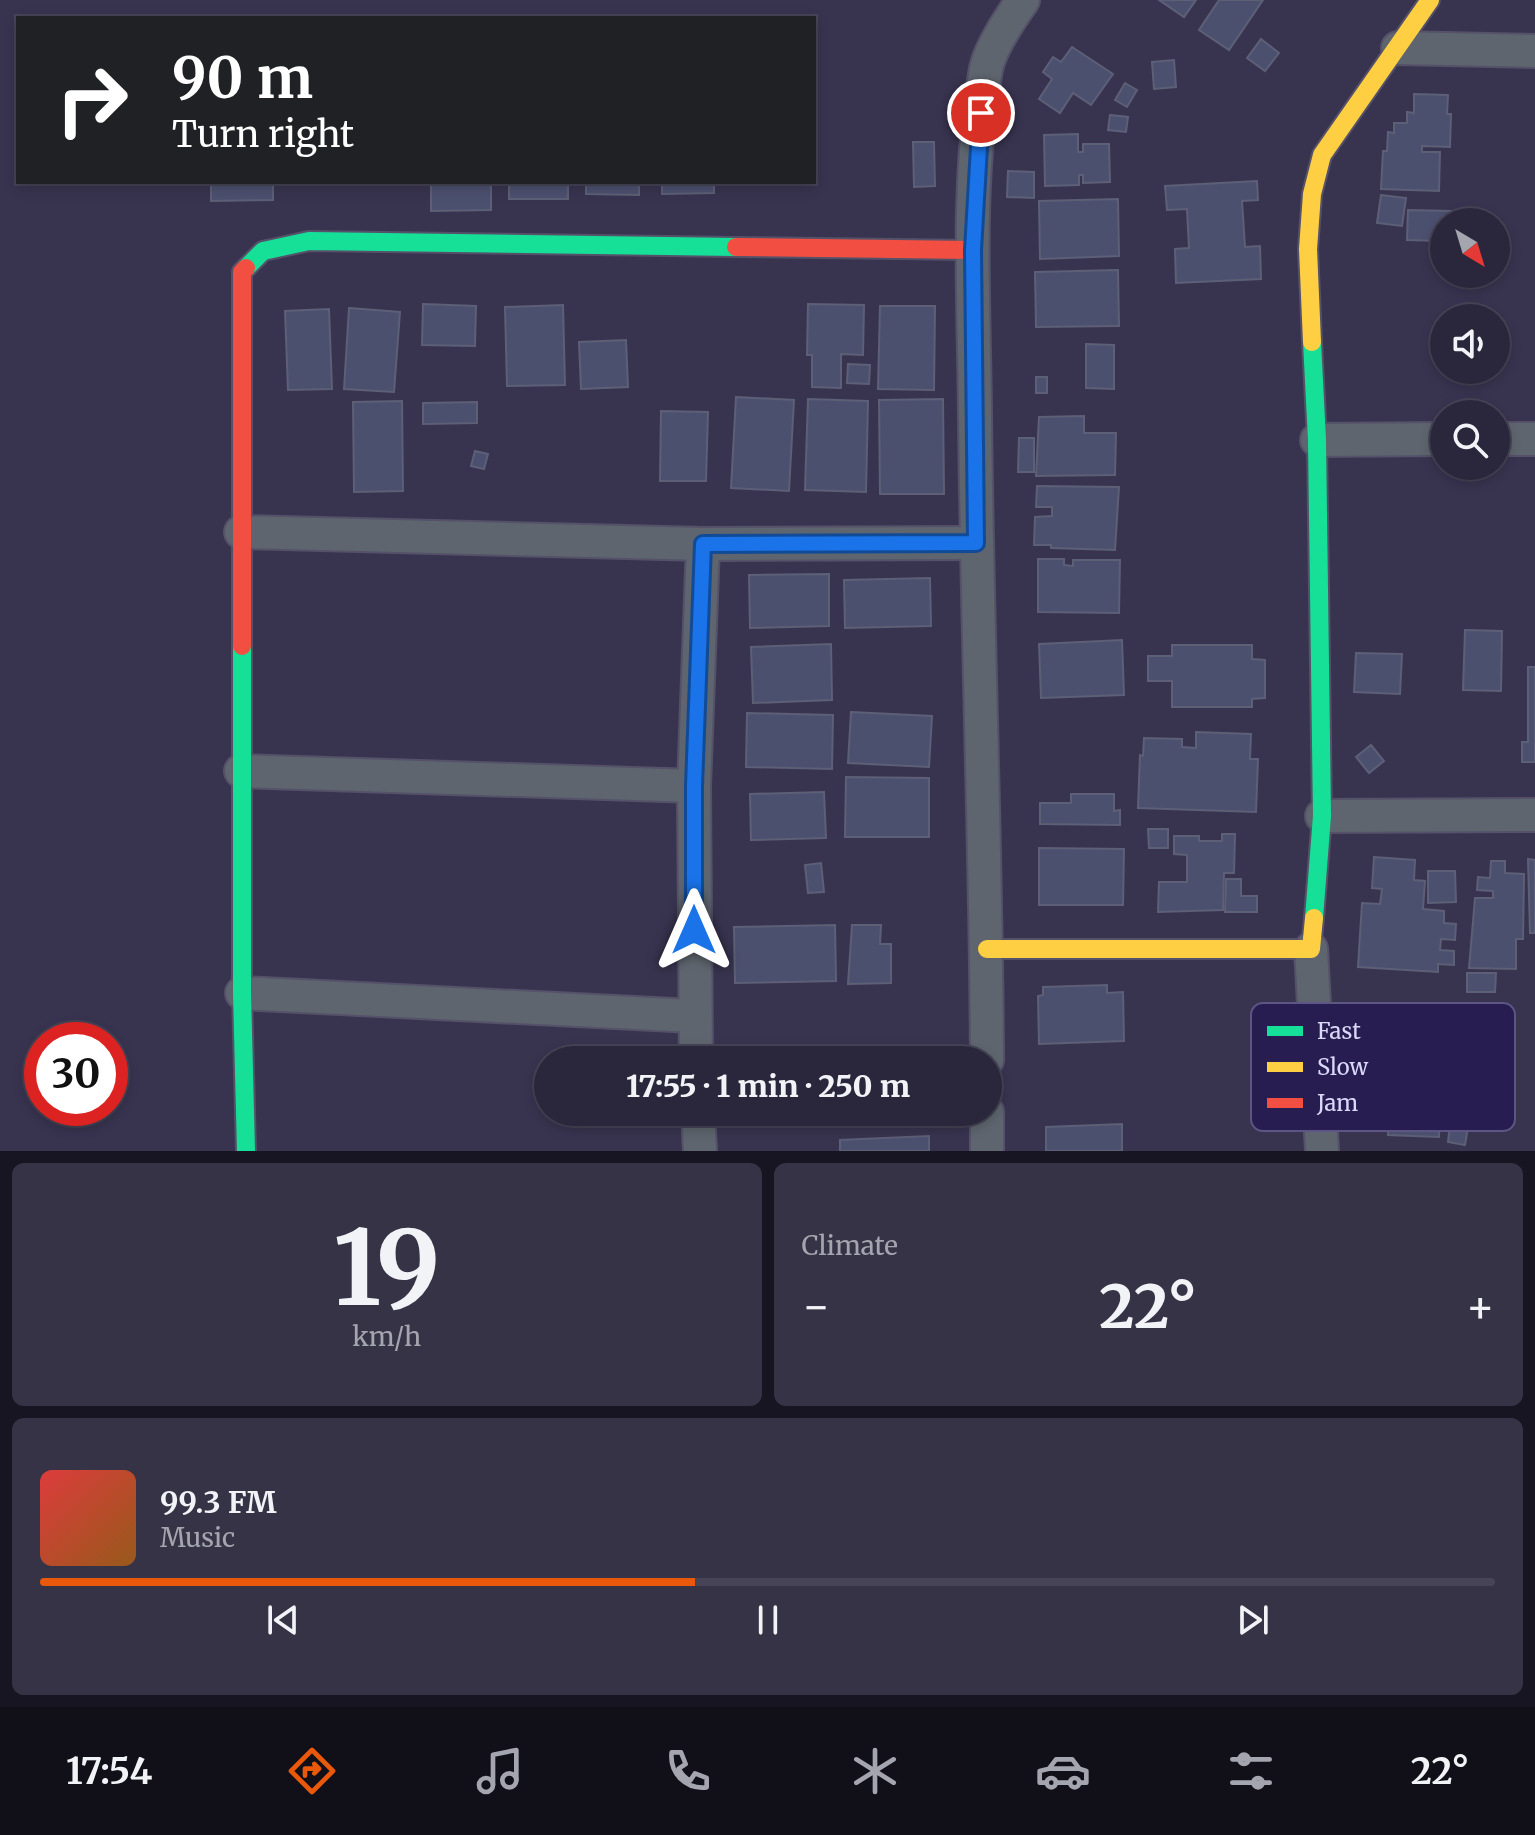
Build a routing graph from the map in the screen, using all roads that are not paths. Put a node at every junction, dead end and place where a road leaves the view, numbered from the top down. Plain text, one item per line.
1 (1023, 0) edge
2 (1430, 0) edge
3 (1398, 48) junction
4 (1535, 51) edge
5 (973, 250) junction
6 (1430, 439) edge
7 (1510, 439) edge
8 (1535, 439) edge
9 (1317, 440) junction
10 (241, 532) junction
11 (976, 543) junction
12 (703, 544) junction
13 (241, 771) junction
14 (694, 786) junction
15 (1535, 815) edge
16 (1322, 816) junction
17 (987, 949) junction
18 (1311, 949) junction
19 (242, 993) junction
20 (1314, 1003) edge
21 (693, 1016) junction
22 (695, 1046) edge
23 (987, 1046) edge
24 (699, 1126) edge
25 (987, 1126) edge
26 (1321, 1131) edge
27 (246, 1151) edge
28 (700, 1151) edge
29 (987, 1151) edge
30 (1322, 1151) edge

1 - 5 street
2 - 3 street
3 - 4 street
3 - 9 street
5 - 10 street
5 - 11 street
6 - 9 street
7 - 8 street
9 - 16 street
10 - 12 street
10 - 13 street
11 - 12 street
11 - 17 street
12 - 14 street
13 - 14 street
13 - 19 street
14 - 21 street
15 - 16 street
16 - 18 street
17 - 18 street
17 - 23 street
18 - 20 street
19 - 21 street
19 - 27 street
21 - 22 street
24 - 28 street
25 - 29 street
26 - 30 street

